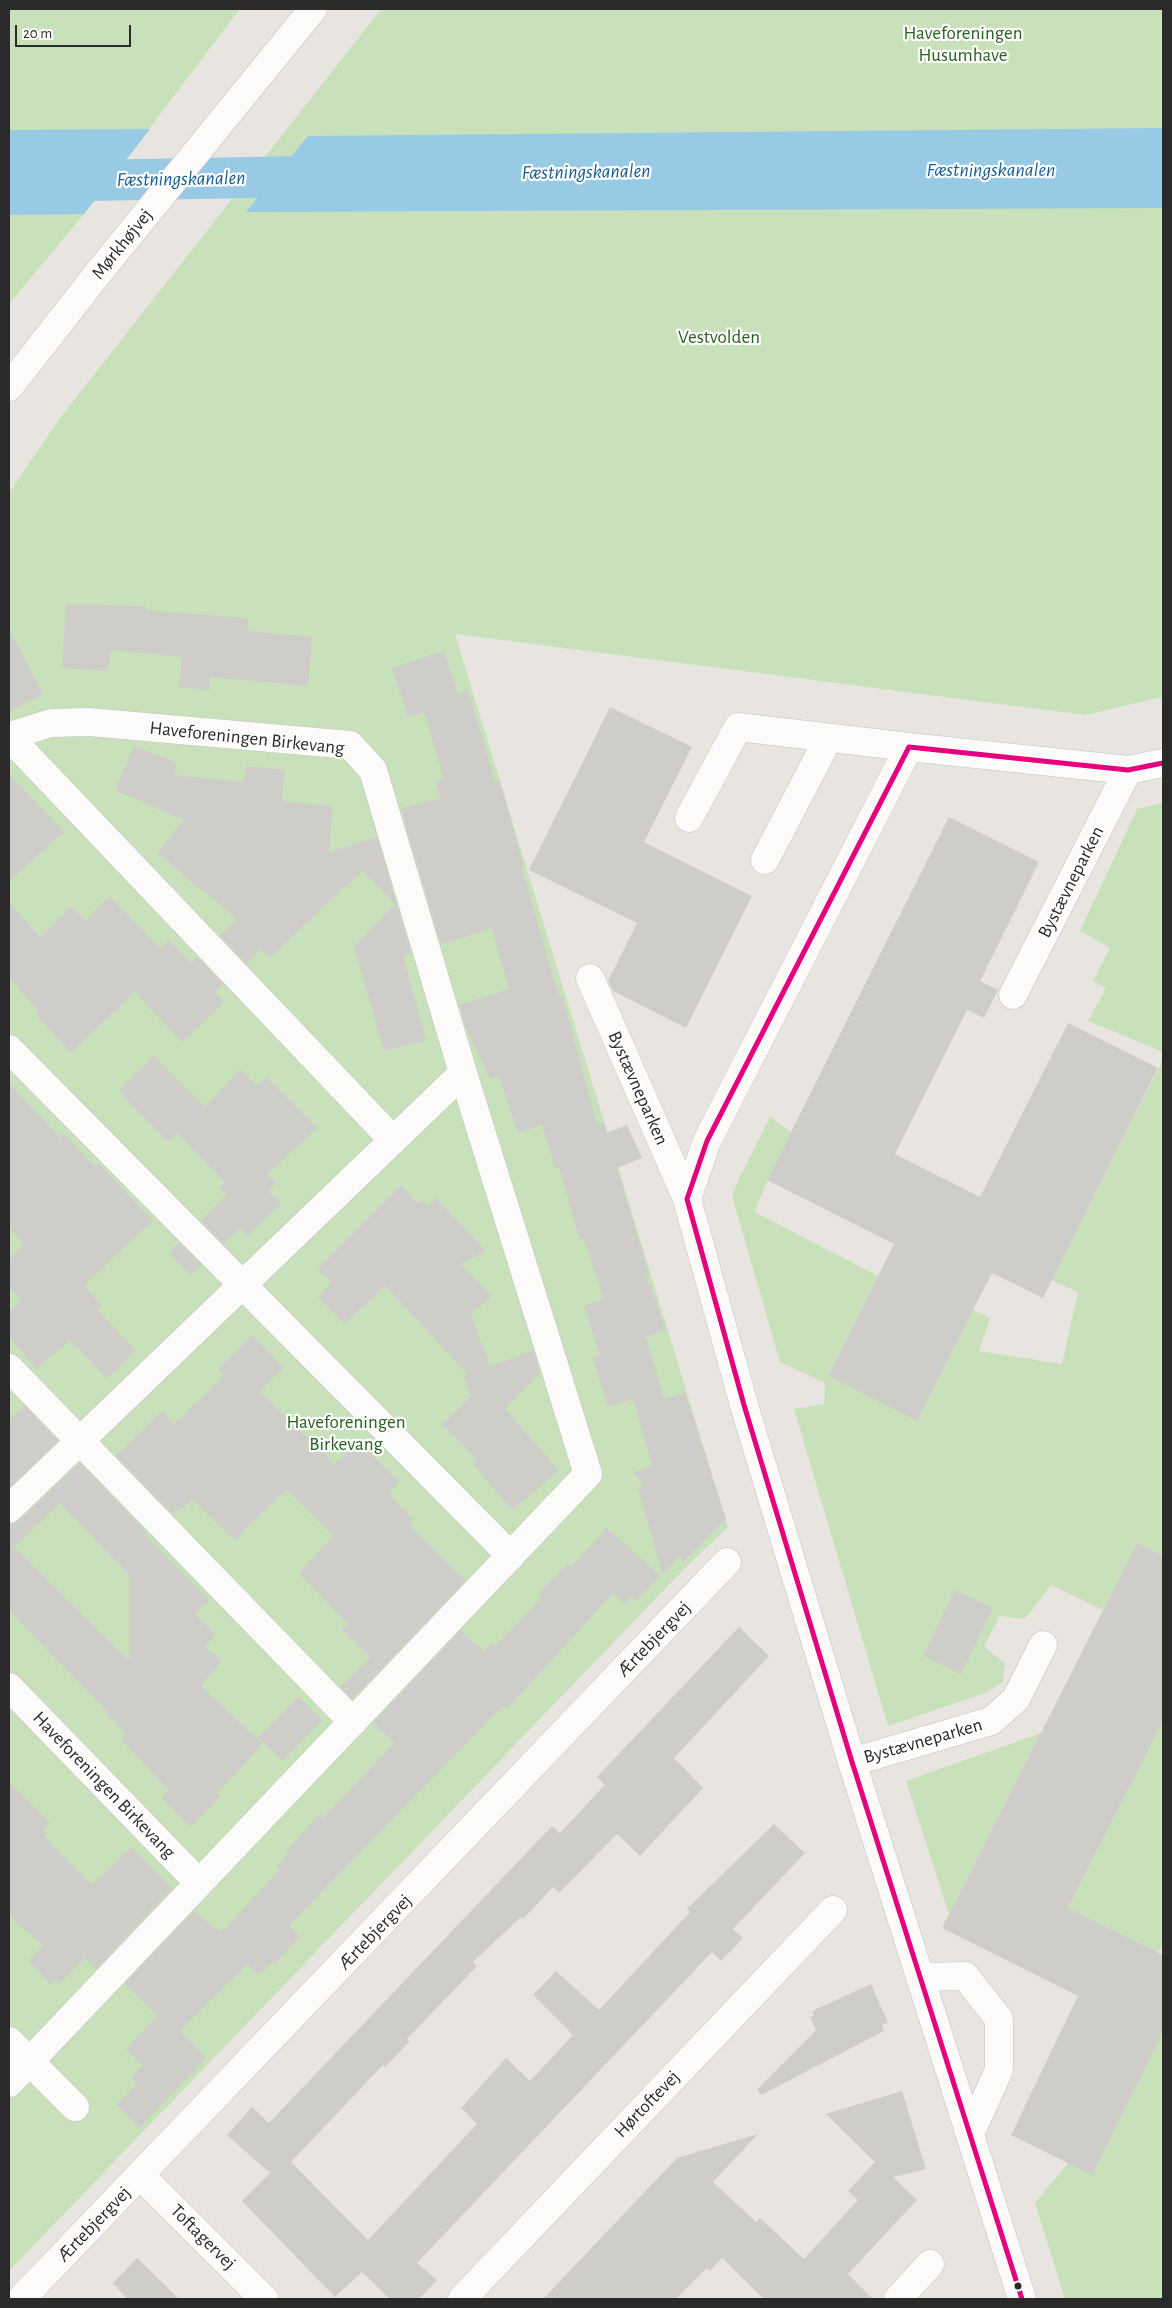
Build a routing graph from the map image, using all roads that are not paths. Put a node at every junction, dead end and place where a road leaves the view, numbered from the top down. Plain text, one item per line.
1 (313, 9) edge
2 (9, 387) edge
3 (9, 736) edge
4 (828, 739) junction
5 (910, 747) junction
6 (1163, 763) edge
7 (1128, 770) junction
8 (689, 818) dead end
9 (765, 860) dead end
10 (590, 978) dead end
11 (1013, 995) dead end
12 (9, 1049) edge
13 (463, 1073) junction
14 (393, 1140) junction
15 (687, 1199) junction
16 (242, 1285) junction
17 (9, 1368) edge
18 (80, 1441) junction
19 (9, 1509) edge
20 (511, 1556) junction
21 (727, 1562) dead end
22 (1043, 1645) dead end
23 (9, 1687) edge
24 (352, 1722) junction
25 (852, 1762) junction
26 (199, 1883) junction
27 (833, 1910) dead end
28 (920, 1977) junction
29 (9, 2041) edge
30 (29, 2062) junction
31 (9, 2083) edge
32 (76, 2107) dead end
33 (970, 2134) junction
34 (142, 2176) junction
35 (930, 2264) dead end
36 (21, 2299) edge
37 (264, 2299) edge
38 (462, 2299) edge
39 (898, 2299) edge
40 (1022, 2299) edge

1 - 2 street, Mørkhøjvej
3 - 13 street, Haveforeningen Birkevang
3 - 14 street, Haveforeningen Birkevang
4 - 5 street
4 - 8 street
4 - 9 street
5 - 7 street
5 - 15 street
6 - 7 street
7 - 11 street, Bystævneparken
10 - 15 street, Bystævneparken
12 - 16 street
13 - 14 street
13 - 20 street, Haveforeningen Birkevang
14 - 16 street
15 - 25 street, Bystævneparken
16 - 18 street
16 - 20 street
17 - 18 street
18 - 19 street
18 - 24 street
20 - 24 street, Haveforeningen Birkevang
21 - 34 street, Ærtebjergvej
22 - 25 street, Bystævneparken
23 - 26 street, Haveforeningen Birkevang
24 - 26 street, Haveforeningen Birkevang
25 - 28 street, Bystævneparken
26 - 30 street, Haveforeningen Birkevang
27 - 38 street, Hørtoftevej
28 - 33 street, Bystævneparken
28 - 33 street
29 - 30 street
30 - 31 street, Haveforeningen Birkevang
30 - 32 street
33 - 40 street, Bystævneparken
34 - 36 street, Ærtebjergvej
34 - 37 street, Toftagervej
35 - 39 street

